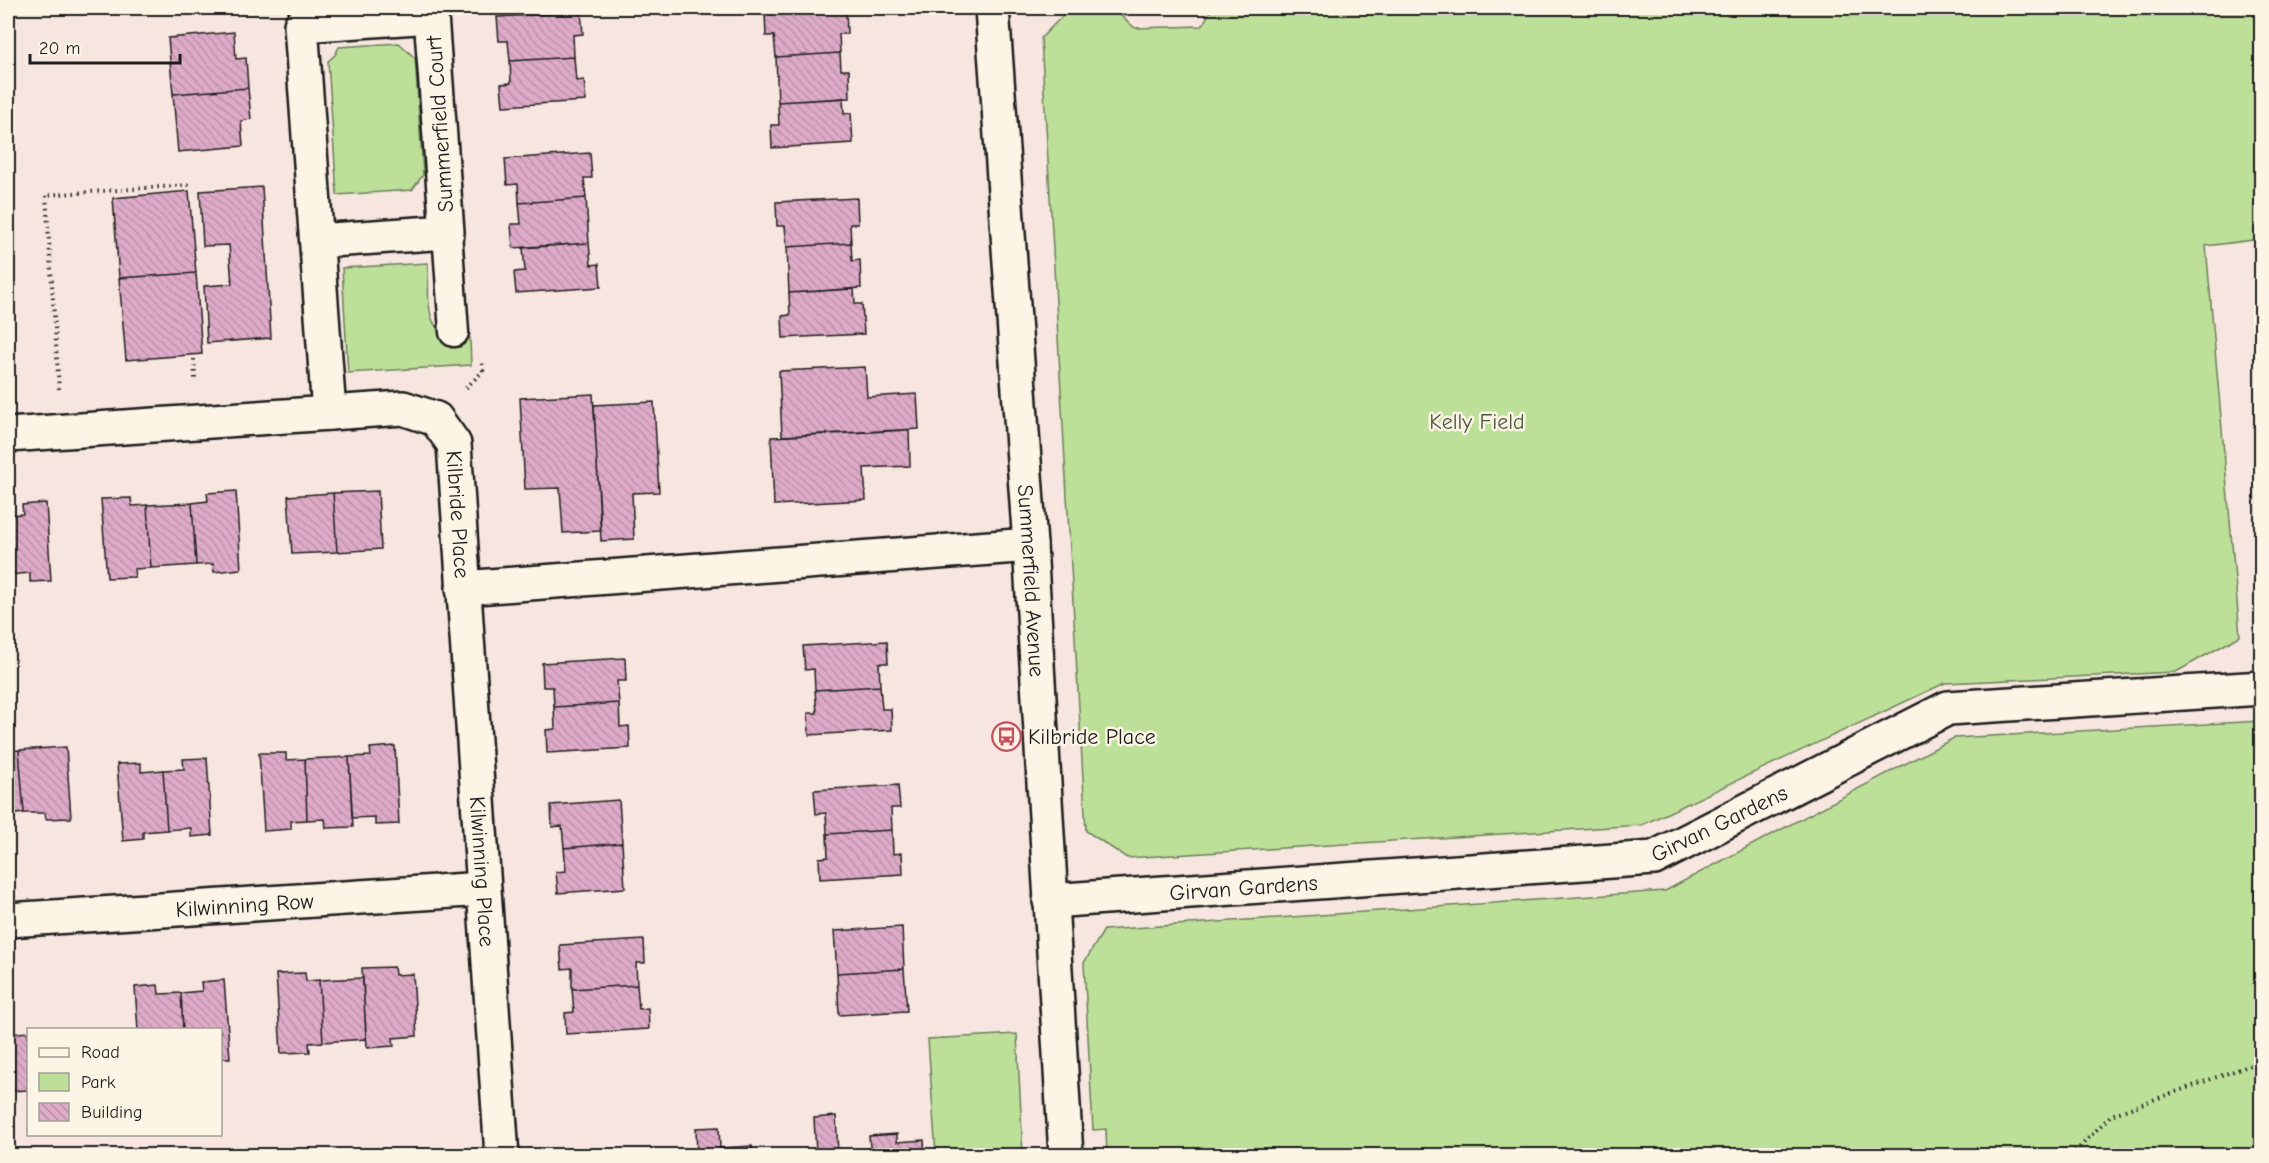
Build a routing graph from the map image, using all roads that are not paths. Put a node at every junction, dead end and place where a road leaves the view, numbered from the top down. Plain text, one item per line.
1 (992, 8) edge
2 (408, 13) edge
3 (447, 232) junction
4 (317, 241) junction
5 (454, 332) dead end
6 (329, 413) junction
7 (8, 435) edge
8 (1030, 545) junction
9 (463, 588) junction
10 (2262, 688) edge
11 (483, 889) junction
12 (1050, 901) junction
13 (8, 920) edge
14 (502, 1155) edge
15 (1066, 1155) edge

1 - 8 street, Summerfield Avenue
2 - 3 street, Summerfield Court
2 - 4 street, Summerfield Court
3 - 4 street, Summerfield Court
3 - 5 lane
4 - 6 street, Summerfield Court
6 - 7 street, Kilbride Place
6 - 9 street, Kilbride Place
8 - 9 street, Kilbride Place
8 - 12 street, Summerfield Avenue
9 - 11 street, Kilwinning Place
10 - 12 street, Girvan Gardens
11 - 13 street, Kilwinning Row
11 - 14 street, Kilwinning Place
12 - 15 street, Summerfield Avenue

